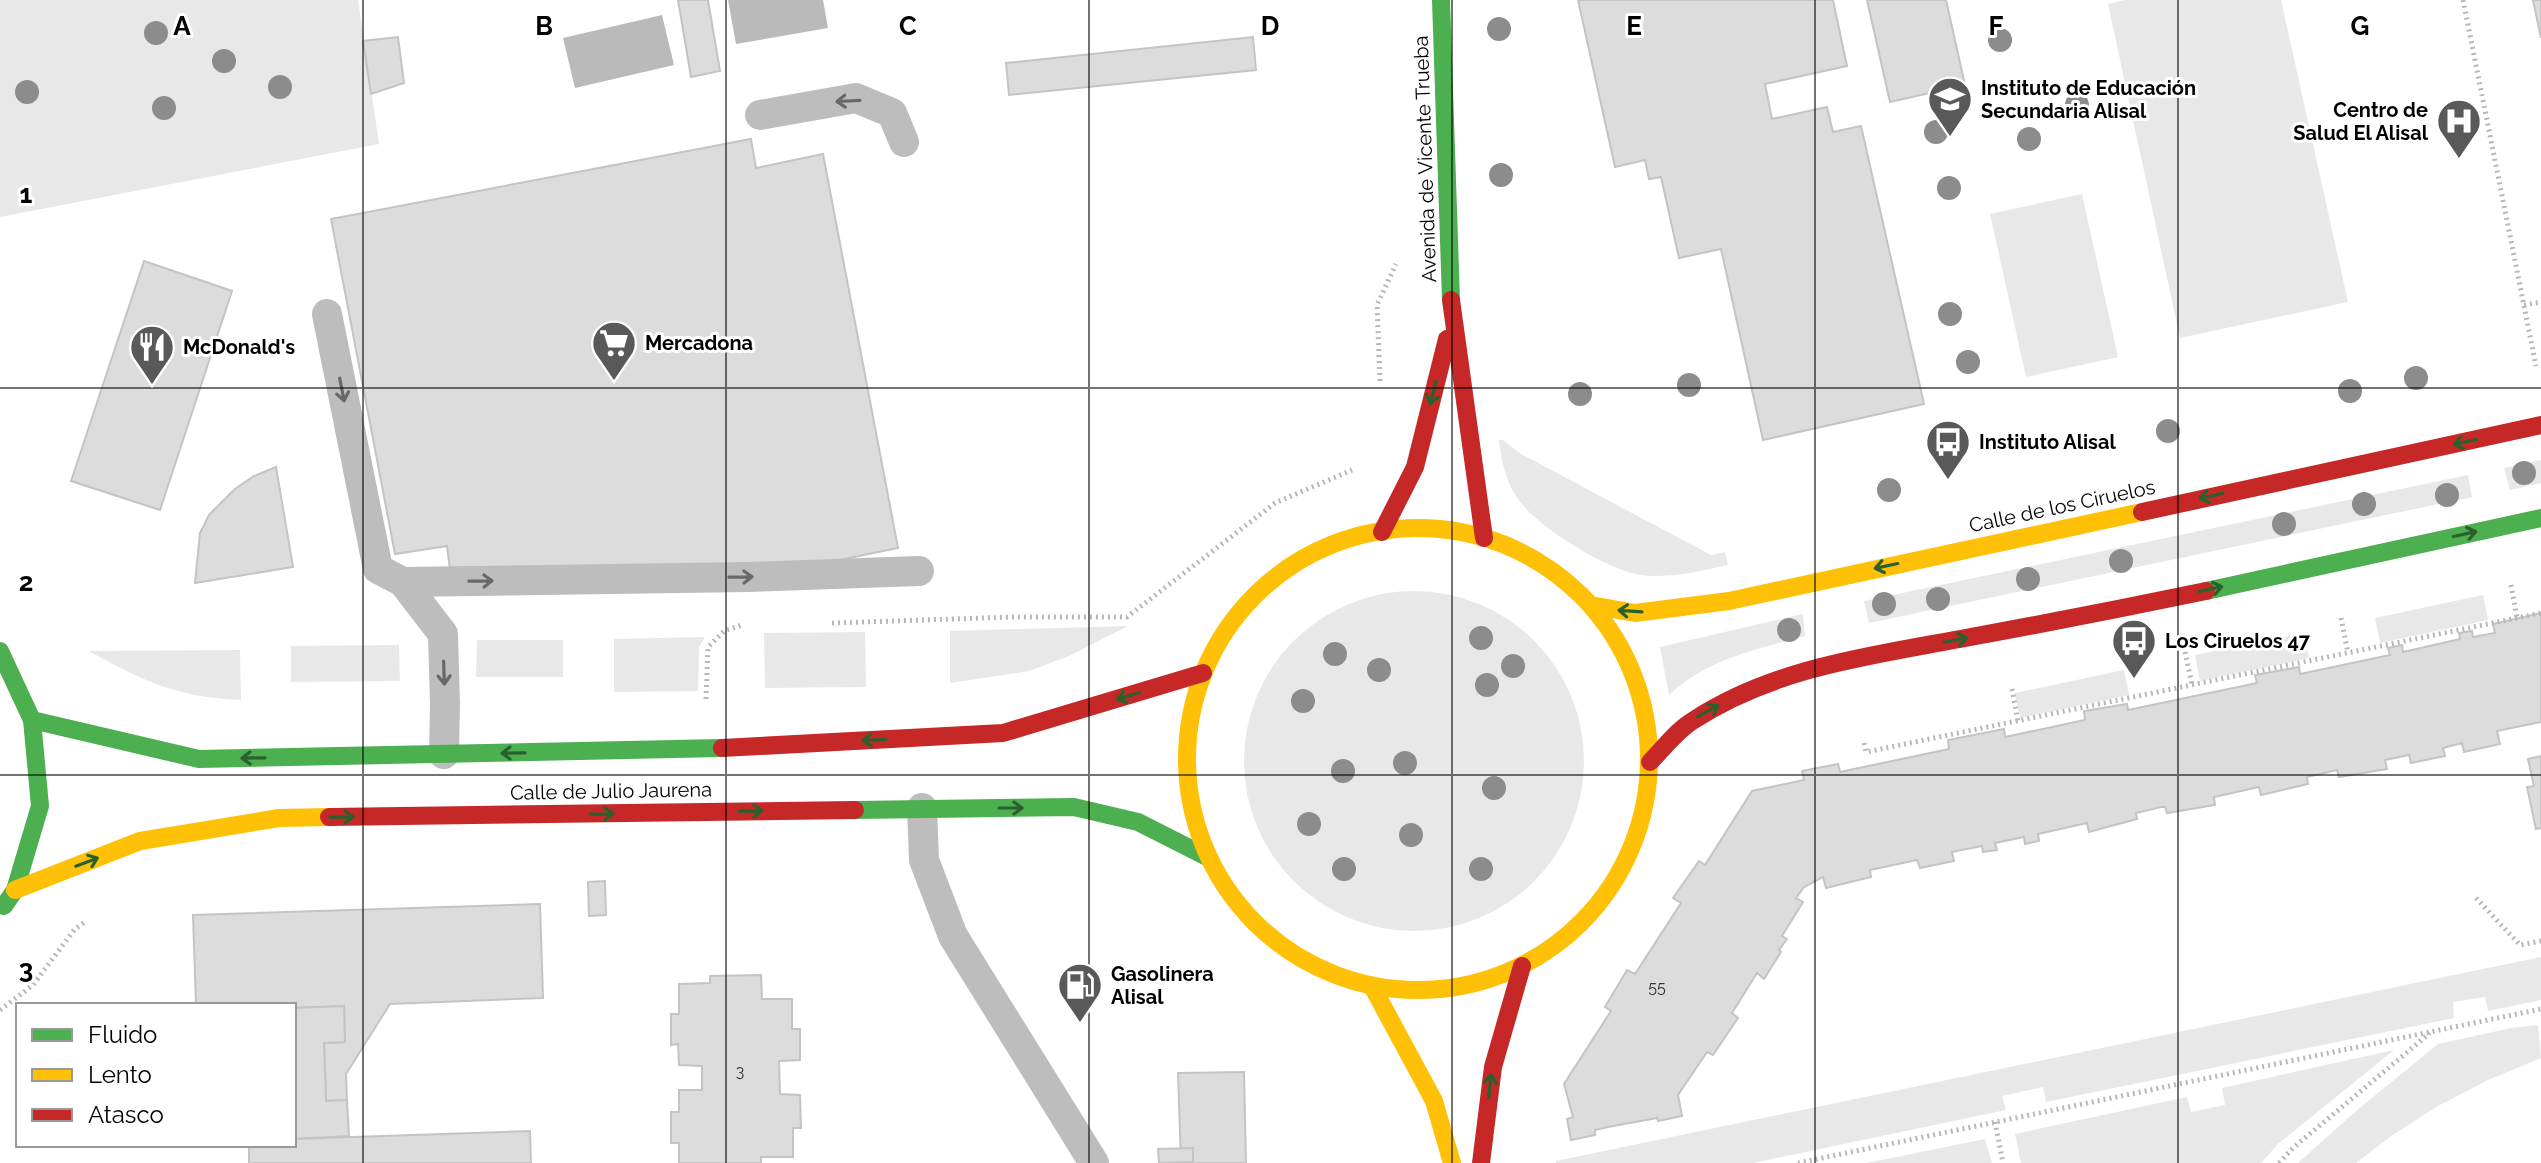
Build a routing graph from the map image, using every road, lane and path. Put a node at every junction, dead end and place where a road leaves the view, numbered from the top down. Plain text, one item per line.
1 (1441, 0) edge
2 (2463, 0) edge
3 (760, 115) dead end
4 (904, 142) dead end
5 (1399, 259) dead end
6 (2541, 302) edge
7 (2524, 305) junction
8 (327, 314) dead end
9 (1452, 317) junction
10 (2536, 366) dead end
11 (1380, 396) dead end
12 (2541, 425) edge
13 (1360, 461) dead end
14 (2541, 518) edge
15 (1382, 532) junction
16 (1484, 538) junction
17 (919, 571) dead end
18 (403, 582) junction
19 (2511, 585) dead end
20 (1591, 605) junction
21 (2541, 613) edge
22 (2341, 618) dead end
23 (2517, 618) junction
24 (827, 623) dead end
25 (754, 624) dead end
26 (0, 651) edge
27 (2185, 652) dead end
28 (2348, 653) junction
29 (1203, 673) junction
30 (2192, 685) junction
31 (2012, 689) dead end
32 (706, 700) dead end
33 (32, 720) junction
34 (2018, 721) junction
35 (1864, 743) dead end
36 (444, 754) junction
37 (1650, 762) junction
38 (922, 808) junction
39 (1209, 858) junction
40 (15, 890) junction
41 (2476, 898) dead end
42 (0, 912) edge
43 (97, 913) dead end
44 (2541, 941) edge
45 (1522, 966) junction
46 (1372, 986) junction
47 (2541, 1009) edge
48 (0, 1010) edge
49 (2433, 1031) junction
50 (1995, 1122) junction
51 (1094, 1163) edge
52 (1452, 1163) edge
53 (1481, 1163) edge
54 (1798, 1163) edge
55 (2003, 1163) edge
56 (2279, 1163) edge

1 - 9 main road, Avenida de Vicente Trueba
2 - 7 path
4 -> 3 lane
5 - 11 path
6 - 7 path
7 - 10 path
8 -> 18 lane
9 -> 15 main road, Avenida de Vicente Trueba
9 - 16 main road, Avenida de Vicente Trueba
12 -> 20 main road, Calle de los Ciruelos
13 - 24 path
37 -> 14 main road
15 - 16 main road
15 - 29 main road
16 - 20 main road
18 -> 17 lane
18 -> 36 lane
19 - 23 path
20 - 37 main road
21 - 23 path
22 - 28 path
23 - 28 path
25 - 32 path
26 - 33 main road
27 - 30 path
28 - 30 path
29 -> 36 main road, Calle de Julio Jaurena
29 - 39 main road
30 - 34 path
31 - 34 path
36 -> 33 main road, Calle de Julio Jaurena
33 - 40 main road
34 - 35 path
37 - 45 main road
38 -> 39 main road, Calle de Julio Jaurena
40 -> 38 main road, Calle de Julio Jaurena
38 - 51 lane
39 - 46 main road
40 - 42 main road
41 - 44 path
43 - 48 path
45 - 46 main road
53 -> 45 main road
46 - 52 main road
47 - 49 path
49 - 50 path
49 - 56 path
50 - 54 path
50 - 55 path

